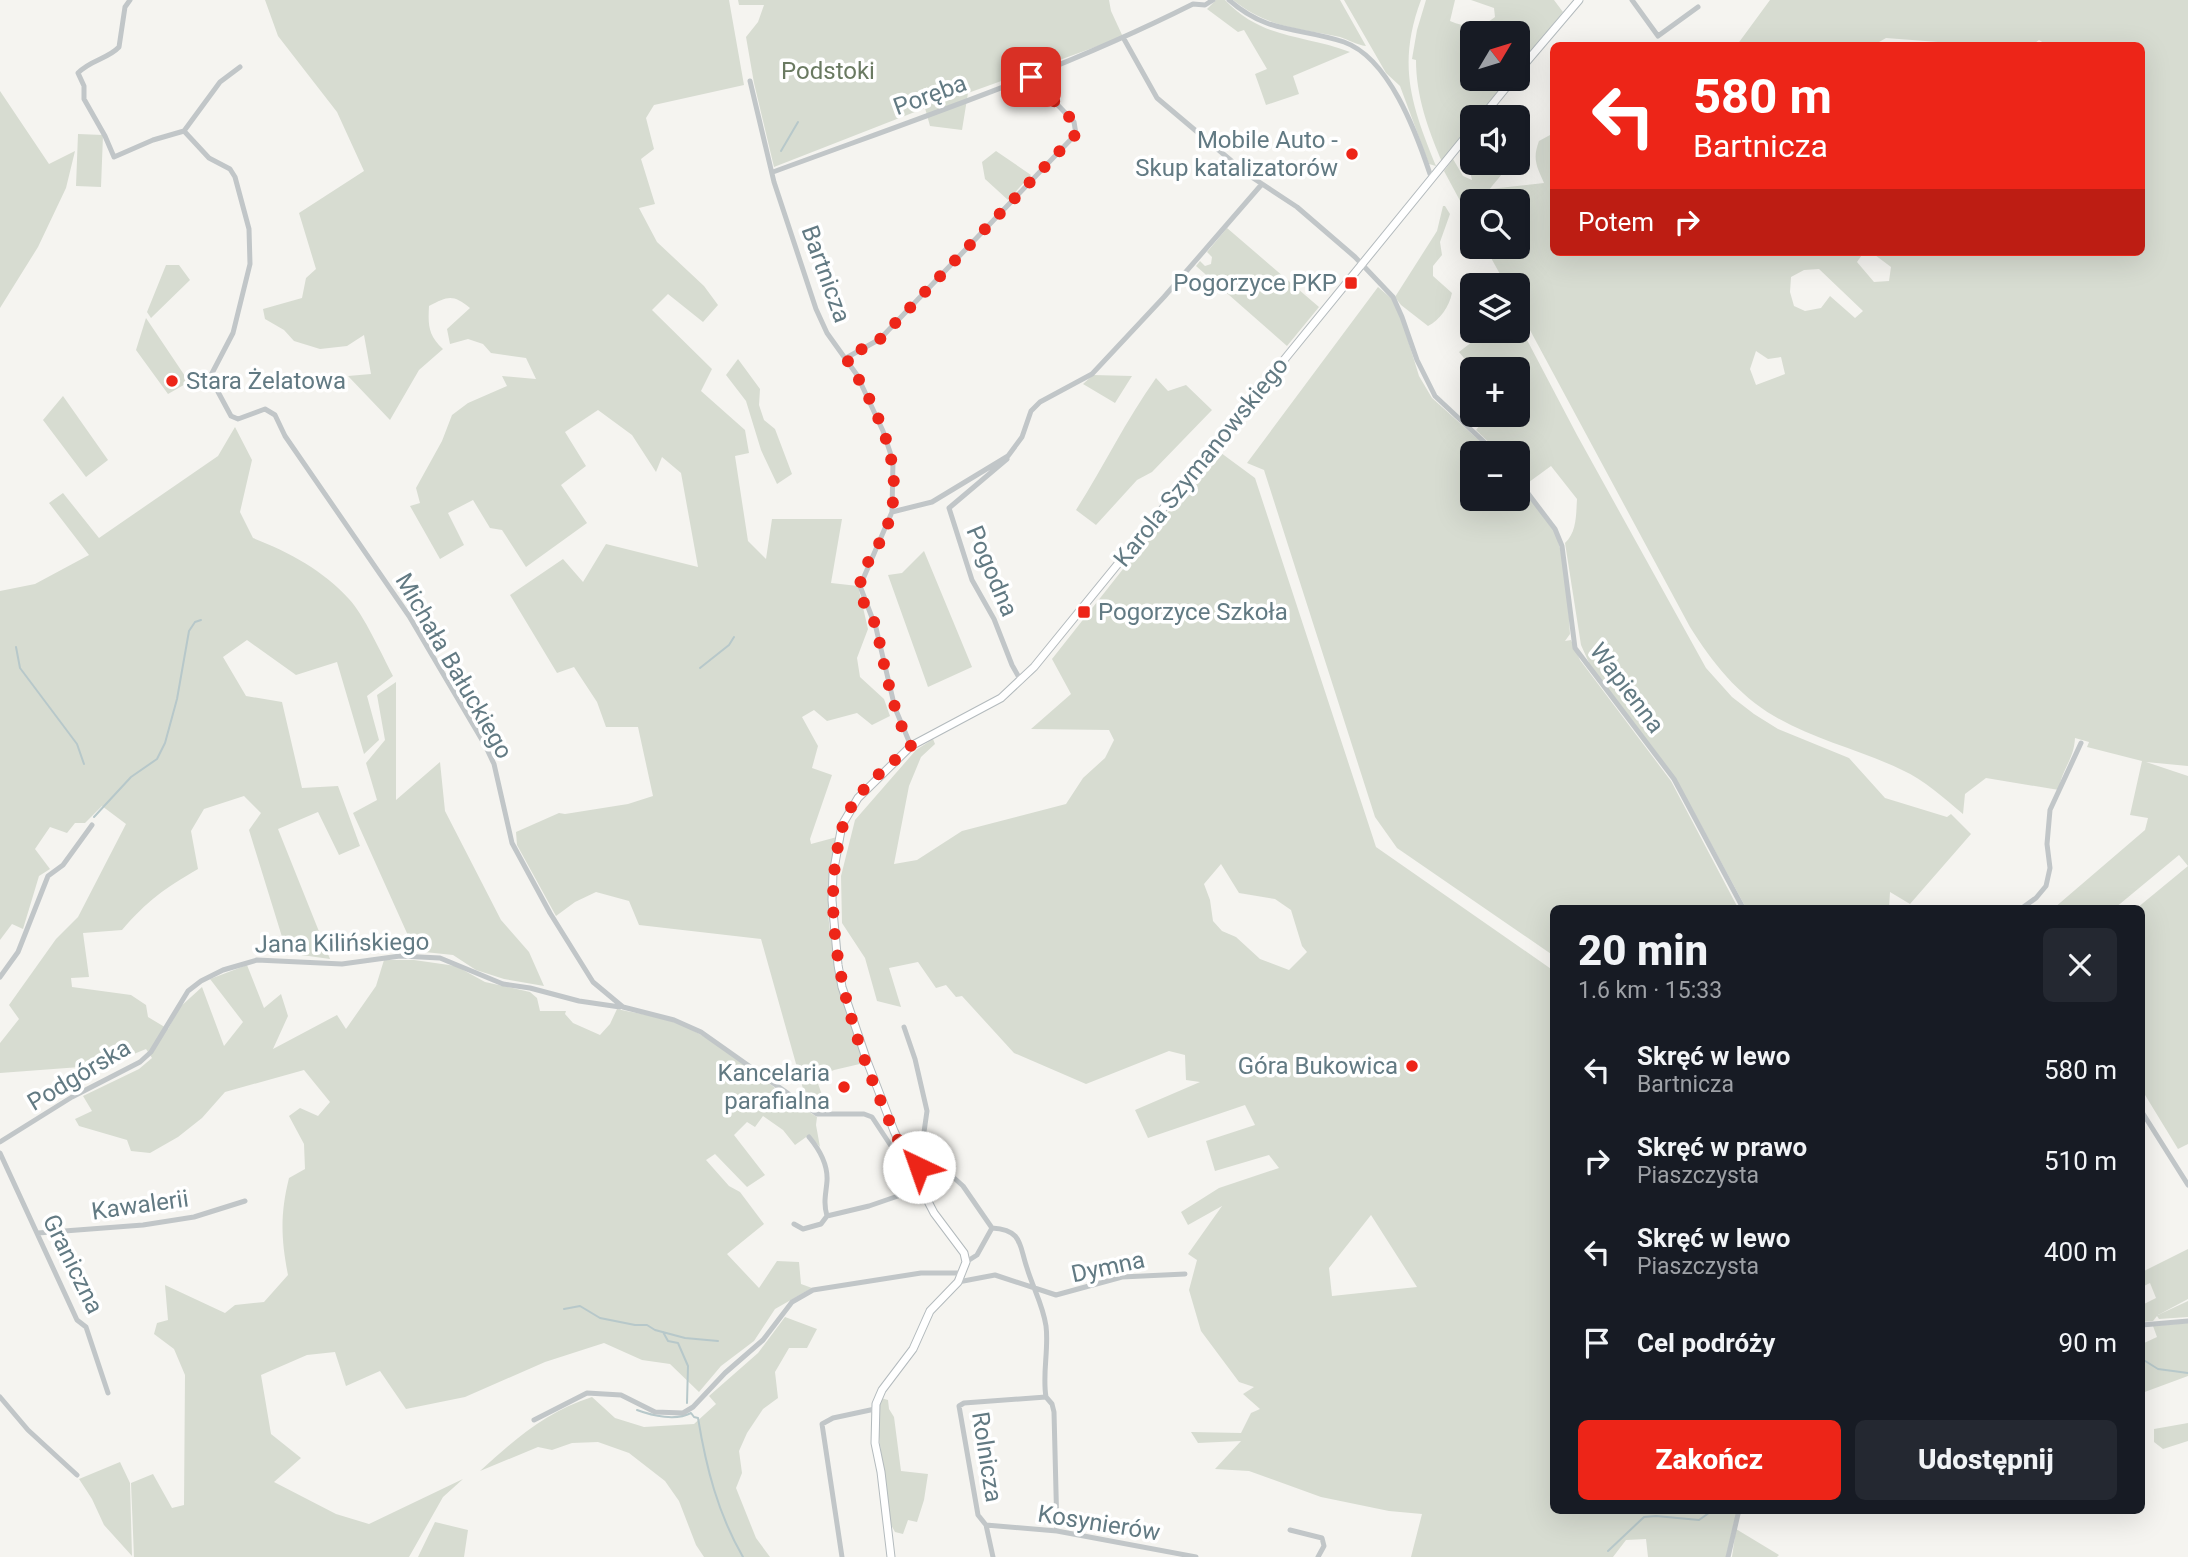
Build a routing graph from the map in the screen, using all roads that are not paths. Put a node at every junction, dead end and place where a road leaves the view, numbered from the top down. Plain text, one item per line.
1 (130, 0) edge
2 (1213, 0) edge
3 (1229, 0) edge
4 (1579, 0) edge
5 (1632, 0) edge
6 (1698, 7) dead end
7 (1124, 39) junction
8 (1530, 57) edge
9 (240, 67) dead end
10 (1031, 77) junction
11 (750, 81) dead end
12 (1503, 91) edge
13 (1492, 105) edge
14 (184, 131) junction
15 (1460, 144) edge
16 (773, 172) junction
17 (1433, 176) junction
18 (1262, 184) junction
19 (1362, 265) junction
20 (846, 358) junction
21 (1483, 441) edge
22 (1008, 456) junction
23 (1530, 496) edge
24 (892, 512) junction
25 (1021, 681) junction
26 (2081, 743) dead end
27 (911, 746) junction
28 (92, 825) dead end
29 (1741, 905) edge
30 (2026, 905) edge
31 (223, 970) joint
32 (0, 978) edge
33 (623, 1007) junction
34 (904, 1027) dead end
35 (2145, 1117) edge
36 (809, 1137) dead end
37 (0, 1142) edge
38 (0, 1153) edge
39 (906, 1156) junction
40 (914, 1172) junction
41 (2188, 1185) edge
42 (921, 1188) junction
43 (245, 1201) dead end
44 (827, 1216) junction
45 (794, 1224) dead end
46 (992, 1228) junction
47 (38, 1233) junction
48 (966, 1262) junction
49 (963, 1273) junction
50 (1185, 1274) dead end
51 (958, 1282) junction
52 (1034, 1288) junction
53 (2188, 1321) edge
54 (2145, 1325) edge
55 (108, 1393) dead end
56 (0, 1397) edge
57 (1046, 1397) junction
58 (875, 1409) junction
59 (534, 1420) dead end
60 (77, 1475) dead end
61 (1738, 1514) edge
62 (986, 1525) junction
63 (1290, 1530) dead end
64 (1057, 1531) junction
65 (842, 1557) edge
66 (891, 1557) edge
67 (993, 1557) edge
68 (1196, 1557) edge
69 (1318, 1557) edge
70 (1728, 1557) edge

1 - 14 street
2 - 7 street, Poręba
3 - 17 street
4 - 8 street
5 - 6 street
7 - 10 street, Poręba
7 - 18 street
9 - 14 street
10 - 16 street, Poręba
10 - 20 street
11 - 16 street, Bartnicza
12 - 13 street
14 - 33 street, Michała Bałuckiego
15 - 17 street, Karola Szymanowskiego
16 - 20 street, Bartnicza
17 - 19 street, Karola Szymanowskiego
18 - 19 street
18 - 22 street
19 - 21 street
19 - 25 street, Karola Szymanowskiego
20 - 24 street, Bartnicza
22 - 24 street
22 - 25 street, Pogodna
23 - 29 street, Wapienna
24 - 27 street, Bartnicza
25 - 27 street, Karola Szymanowskiego
26 - 30 street
27 - 39 street, Karola Szymanowskiego
28 - 32 street
31 - 33 street, Jana Kilińskiego
31 - 37 street, Podgórska
33 - 39 street, Michała Bałuckiego
34 - 40 street
35 - 41 street
36 - 44 street
38 - 47 street, Graniczna
39 - 40 street, Karola Szymanowskiego
40 - 42 street, Karola Szymanowskiego
42 - 44 street
42 - 46 street
42 - 48 street, Karola Szymanowskiego
43 - 47 street, Kawalerii
44 - 45 street
46 - 48 street
46 - 52 street
47 - 55 street, Graniczna
48 - 49 street
49 - 51 street
49 - 59 street
50 - 52 street, Dymna
51 - 52 street, Dymna
51 - 58 street
52 - 57 street
53 - 54 street
56 - 60 street
57 - 62 street, Rolnicza
57 - 64 street
58 - 65 street
58 - 66 street
61 - 70 street
62 - 64 street, Kosynierów
62 - 67 street
63 - 69 street
64 - 68 street, Kosynierów

